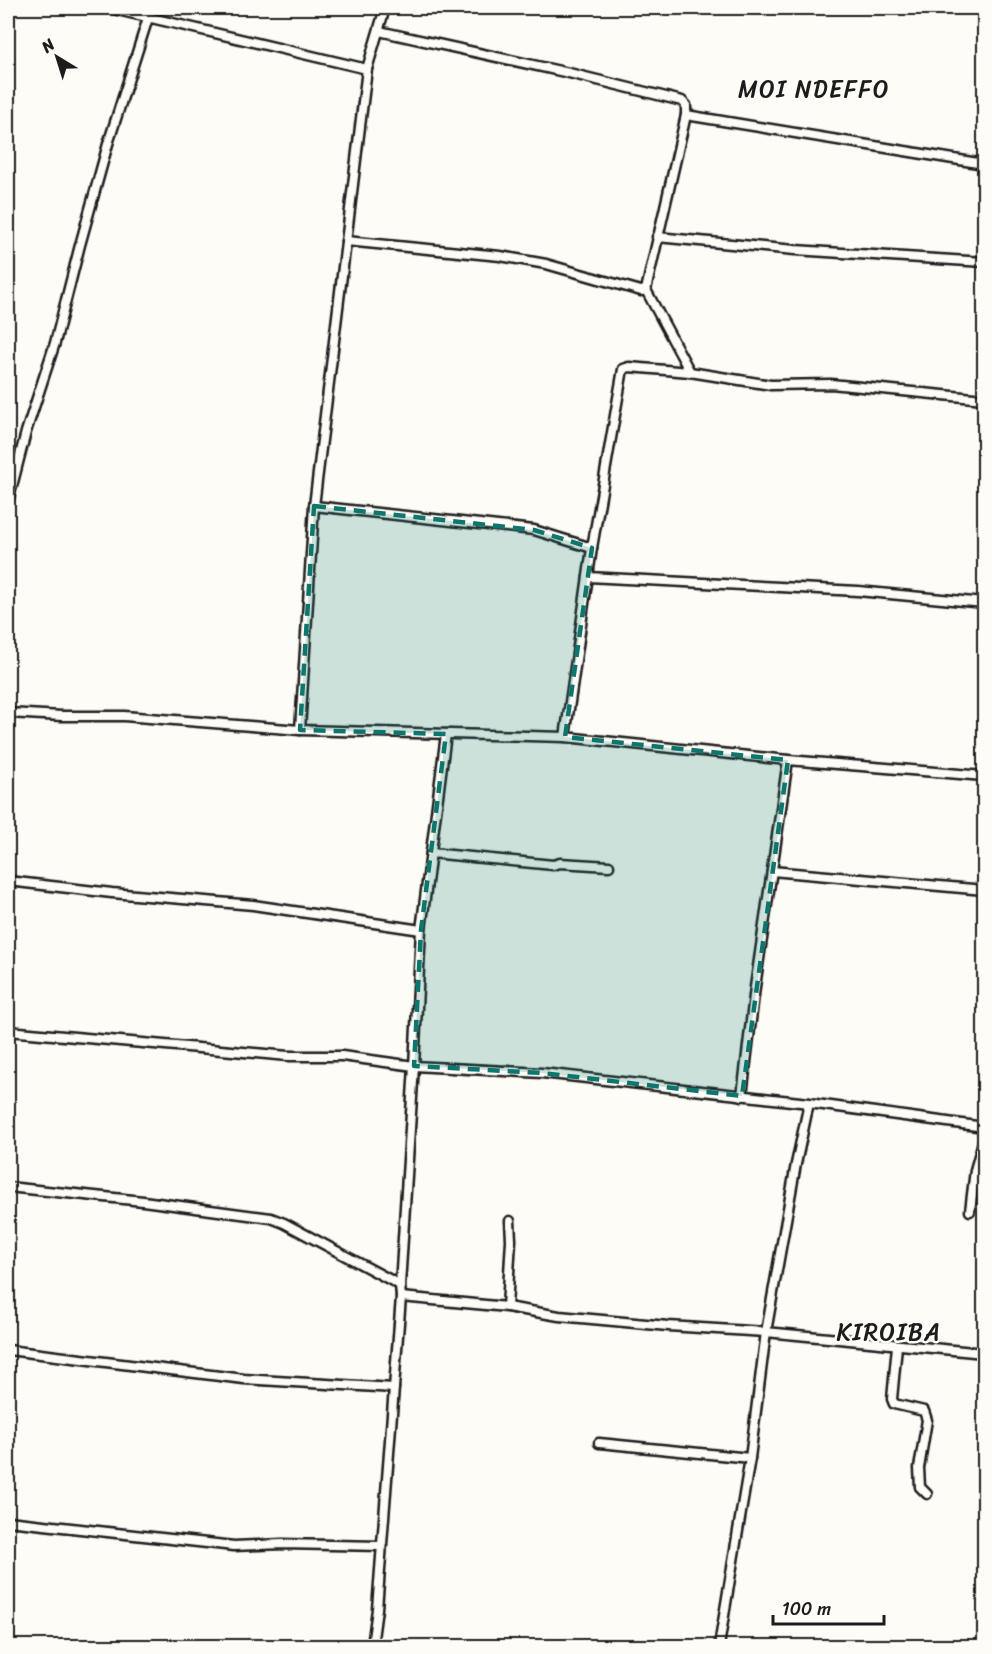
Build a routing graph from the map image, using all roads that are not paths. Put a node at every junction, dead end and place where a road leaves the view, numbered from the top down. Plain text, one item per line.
1 (109, 8) edge
2 (386, 8) edge
3 (979, 8) edge
4 (984, 9) edge
5 (148, 18) junction
6 (379, 31) junction
7 (367, 69) junction
8 (686, 115) junction
9 (984, 164) edge
10 (657, 237) junction
11 (346, 241) junction
12 (984, 262) edge
13 (646, 290) junction
14 (690, 372) junction
15 (984, 399) edge
16 (8, 502) edge
17 (314, 506) junction
18 (592, 548) junction
19 (588, 577) junction
20 (984, 603) edge
21 (8, 713) edge
22 (300, 730) junction
23 (446, 734) junction
24 (565, 737) junction
25 (788, 760) junction
26 (984, 776) edge
27 (431, 853) junction
28 (609, 866) dead end
29 (772, 871) junction
30 (8, 881) edge
31 (984, 890) edge
32 (421, 930) junction
33 (8, 1031) edge
34 (414, 1066) junction
35 (742, 1096) junction
36 (808, 1103) junction
37 (984, 1127) edge
38 (984, 1138) edge
39 (8, 1186) edge
40 (970, 1211) dead end
41 (510, 1221) dead end
42 (400, 1285) junction
43 (401, 1297) junction
44 (507, 1307) junction
45 (766, 1332) junction
46 (897, 1346) junction
47 (8, 1350) edge
48 (984, 1353) edge
49 (394, 1388) junction
50 (599, 1443) dead end
51 (750, 1458) junction
52 (927, 1494) dead end
53 (8, 1521) edge
54 (381, 1546) junction
55 (372, 1647) edge
56 (718, 1647) edge

1 - 5 street
2 - 6 street
3 - 4 street
5 - 7 street
5 - 16 street
6 - 7 street
6 - 8 street
7 - 11 street
8 - 9 street
8 - 10 street
10 - 12 street
10 - 13 street
11 - 13 street
11 - 17 street
13 - 14 street
14 - 15 street
14 - 18 street
17 - 18 street
17 - 22 street
18 - 19 street
19 - 20 street
19 - 24 street
21 - 22 street
22 - 23 street
23 - 24 street
23 - 27 street
24 - 25 street
25 - 26 street
25 - 29 street
27 - 28 street
27 - 32 street
29 - 31 street
29 - 35 street
30 - 32 street
32 - 34 street
33 - 34 street
34 - 35 street
34 - 42 street
35 - 36 street
36 - 37 street
36 - 45 street
38 - 40 street
39 - 42 street
41 - 44 street
42 - 43 street
43 - 44 street
43 - 49 street
44 - 45 street
45 - 46 street
45 - 51 street
46 - 48 street
46 - 52 street
47 - 49 street
49 - 54 street
50 - 51 street
51 - 56 street
53 - 54 street
54 - 55 street

